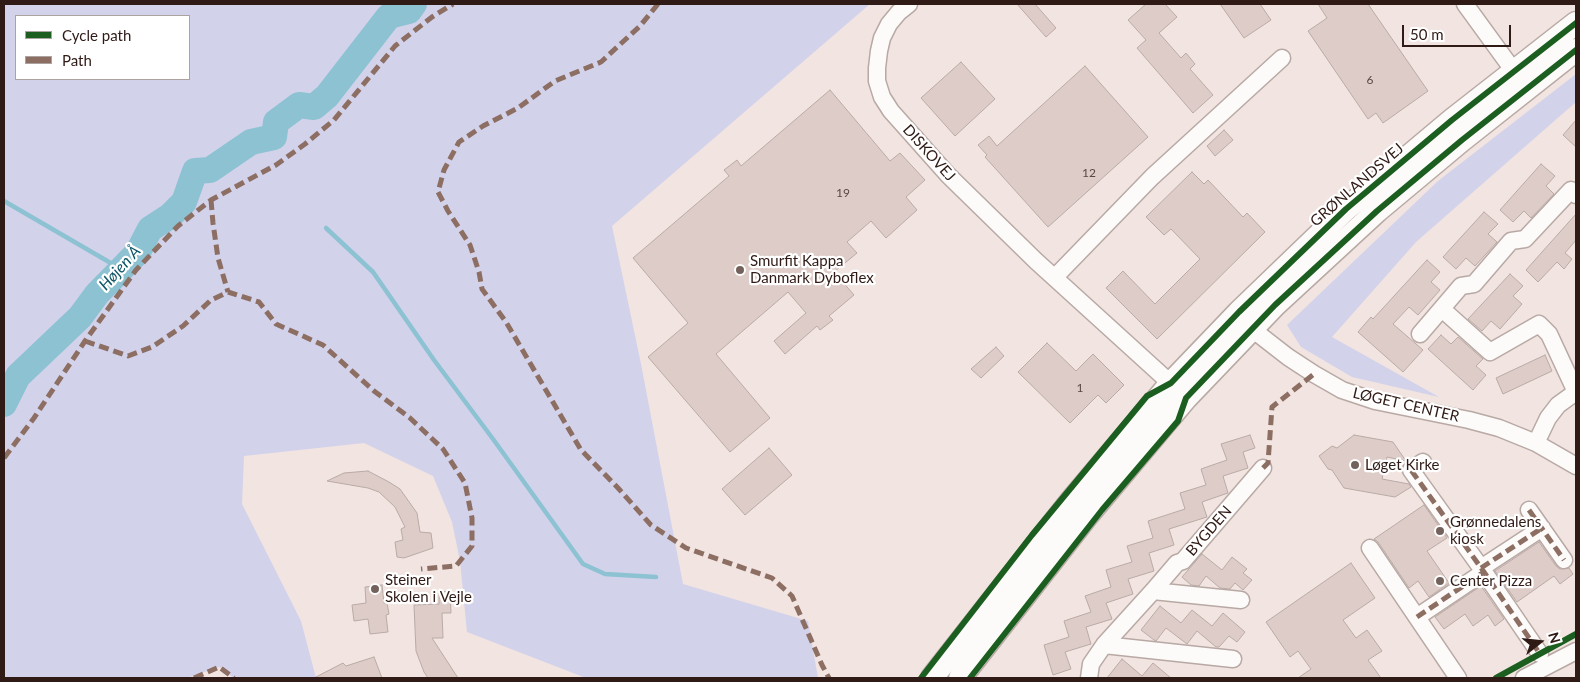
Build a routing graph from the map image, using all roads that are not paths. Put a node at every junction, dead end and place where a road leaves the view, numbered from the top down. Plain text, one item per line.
1 (909, 4) edge
2 (1465, 4) edge
3 (1576, 22) edge
4 (1576, 50) edge
5 (1282, 58) dead end
6 (1520, 80) junction
7 (1576, 195) edge
8 (1055, 278) junction
9 (1442, 309) junction
10 (1246, 320) junction
11 (1420, 334) dead end
12 (1179, 391) junction
13 (1576, 392) edge
14 (1536, 443) junction
15 (1423, 462) dead end
16 (1576, 466) edge
17 (1263, 468) dead end
18 (1529, 510) dead end
19 (1542, 528) junction
20 (1370, 548) dead end
21 (1564, 560) dead end
22 (1482, 570) junction
23 (1153, 591) junction
24 (1242, 600) dead end
25 (1417, 617) junction
26 (1104, 645) junction
27 (1576, 651) edge
28 (1540, 654) dead end
29 (1232, 659) dead end
30 (932, 678) edge
31 (960, 678) edge
32 (1089, 678) edge
33 (1458, 678) edge
34 (1524, 678) edge

1 - 8 street, DISKOVEJ
2 - 6 street
3 - 6 street, GRØNLANDSVEJ
4 - 6 street, GRØNLANDSVEJ
5 - 8 street
6 - 10 street, GRØNLANDSVEJ
7 - 9 street
8 - 12 street, DISKOVEJ
9 - 11 street
9 - 13 street
10 - 12 street, GRØNLANDSVEJ
10 - 14 street, LØGET CENTER
12 - 30 street, GRØNLANDSVEJ
12 - 31 street, GRØNLANDSVEJ
13 - 14 street
14 - 16 street, LØGET CENTER
15 - 22 street
17 - 23 street, BYGDEN
18 - 19 street
19 - 21 street
19 - 22 street
20 - 25 street
22 - 25 street
22 - 28 street
23 - 24 street
23 - 26 street, BYGDEN
25 - 33 street
26 - 29 street
26 - 32 street, BYGDEN
27 - 34 street

